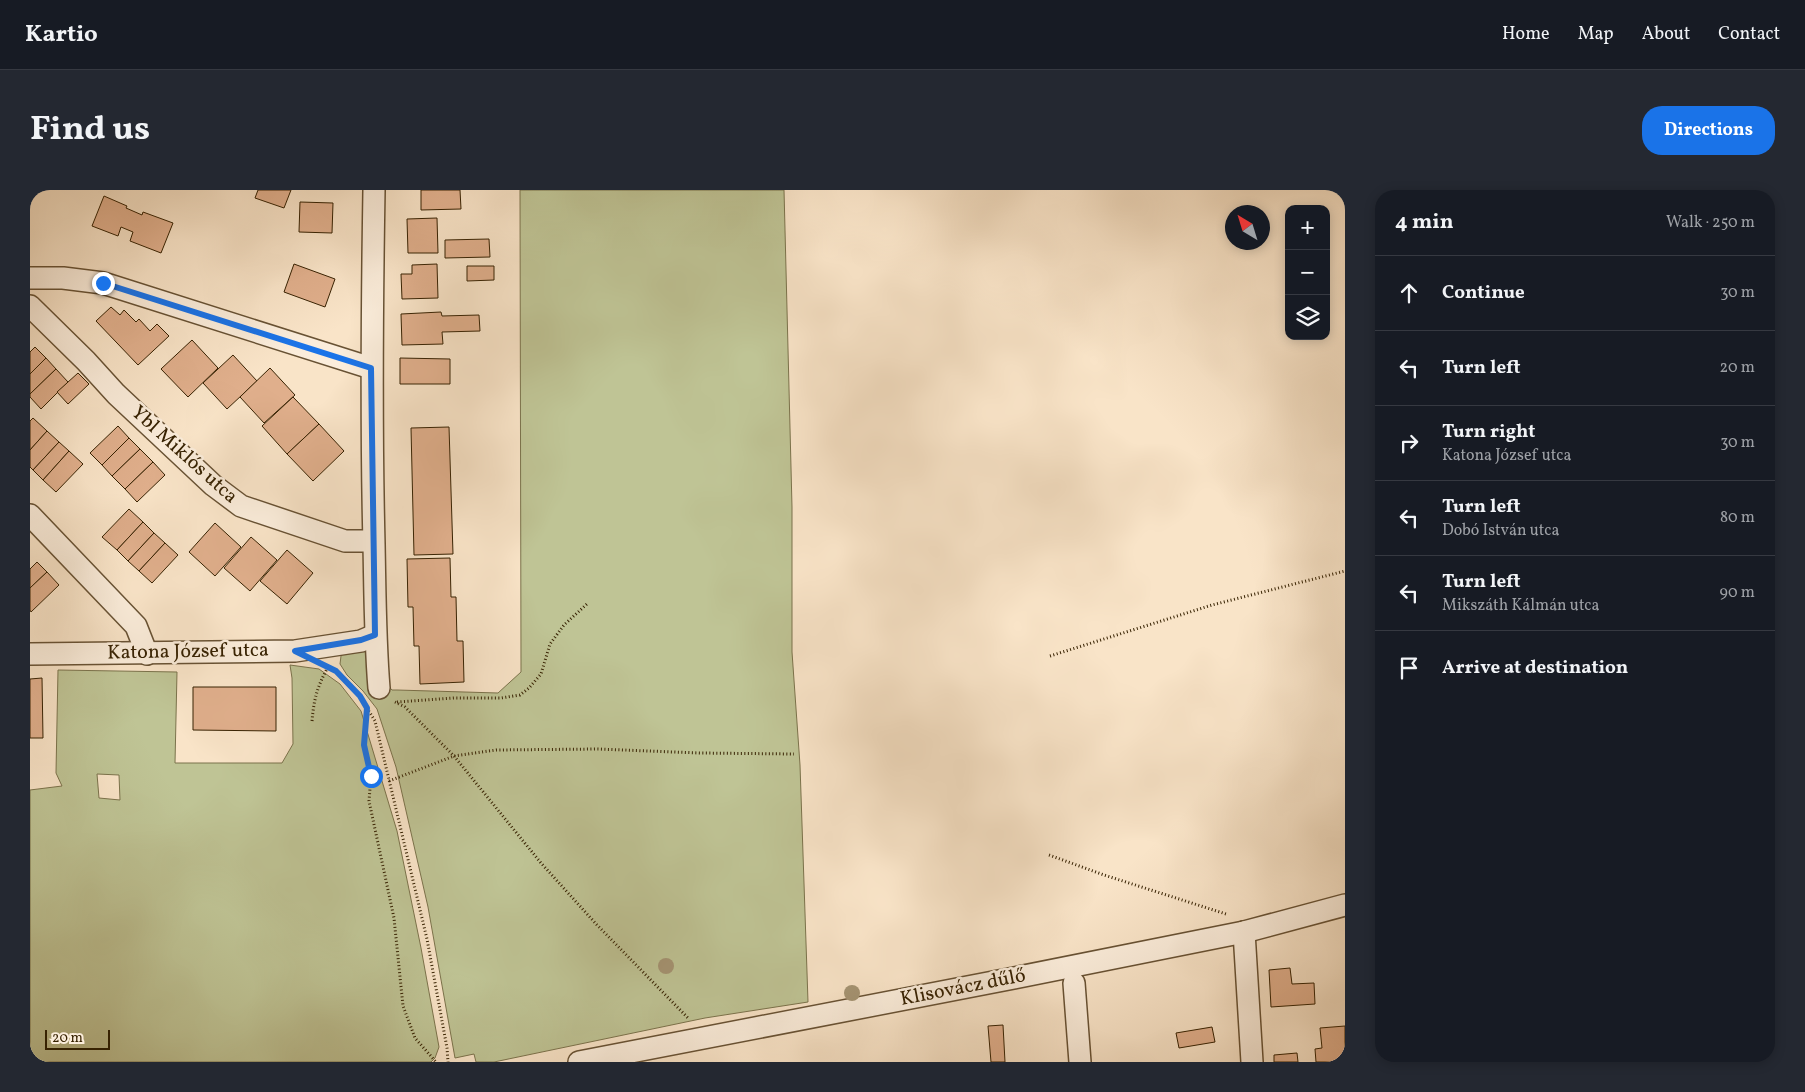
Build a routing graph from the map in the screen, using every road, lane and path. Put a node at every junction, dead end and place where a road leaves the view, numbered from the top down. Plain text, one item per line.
1 (374, 190) edge
2 (30, 278) edge
3 (30, 306) edge
4 (371, 368) junction
5 (30, 515) edge
6 (374, 541) junction
7 (1345, 571) edge
8 (588, 603) dead end
9 (375, 635) junction
10 (295, 651) junction
11 (30, 654) edge
12 (147, 654) junction
13 (1050, 656) dead end
14 (328, 667) junction
15 (376, 697) junction
16 (396, 702) junction
17 (367, 708) junction
18 (312, 721) dead end
19 (794, 754) dead end
20 (454, 756) junction
21 (389, 781) junction
22 (1050, 855) dead end
23 (1345, 905) edge
24 (1244, 932) junction
25 (1074, 982) dead end
26 (702, 1038) junction
27 (436, 1062) edge
28 (448, 1062) edge
29 (580, 1062) edge
30 (1080, 1062) edge
31 (1252, 1062) edge

1 - 4 street
2 - 4 street
3 - 6 street, Ybl Miklós utca
4 - 6 street
5 - 12 street
6 - 9 street
7 - 13 path
8 - 16 path
9 - 10 street, Katona József utca
9 - 15 street
10 - 12 street, Katona József utca
10 - 14 path
11 - 12 street, Katona József utca
14 - 15 path
14 - 18 path
15 - 16 path
15 - 17 path
16 - 20 path
17 - 21 path
17 - 27 path
19 - 20 path
20 - 21 path
20 - 26 path
21 - 28 path
22 - 24 path
23 - 24 street, Klisovácz dűlő
24 - 26 street, Klisovácz dűlő
24 - 31 street
25 - 30 street
26 - 29 street, Klisovácz dűlő

